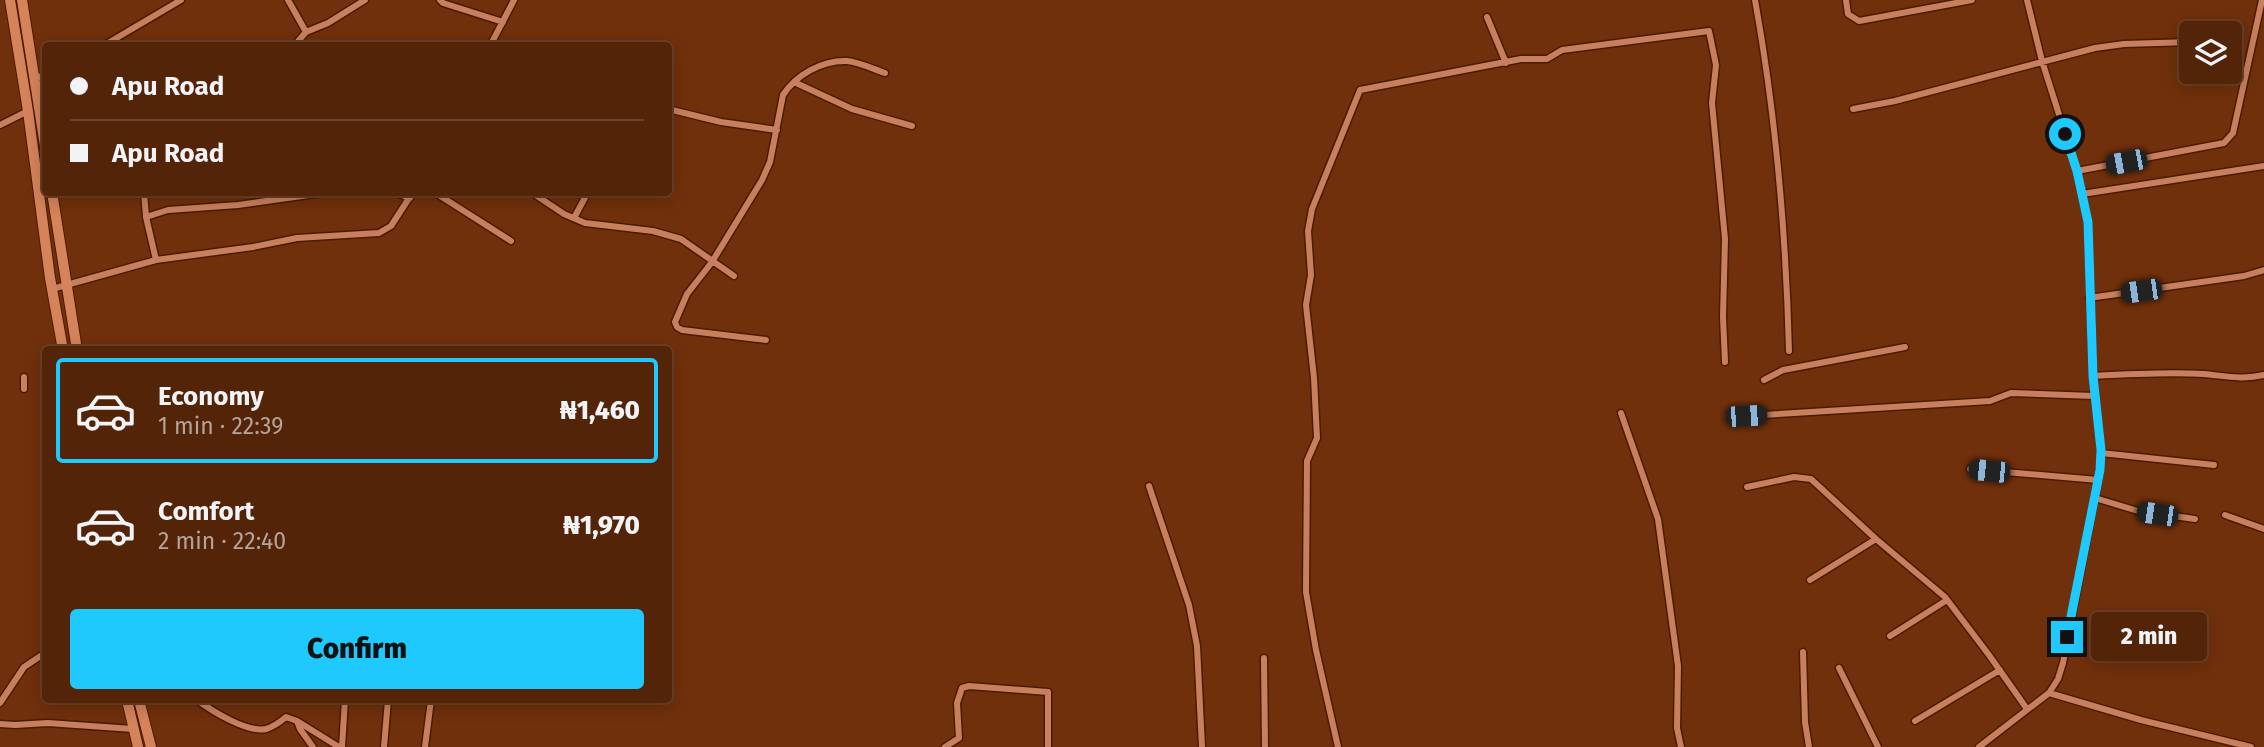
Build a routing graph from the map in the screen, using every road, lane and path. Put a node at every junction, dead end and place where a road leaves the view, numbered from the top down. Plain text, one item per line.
1 (10, 0) edge
2 (22, 0) edge
3 (181, 0) edge
4 (288, 0) edge
5 (365, 0) edge
6 (440, 0) edge
7 (514, 0) edge
8 (1755, 0) edge
9 (1846, 0) edge
10 (1972, 0) edge
11 (2027, 0) edge
12 (2262, 0) edge
13 (1487, 17) dead end
14 (503, 22) junction
15 (306, 32) junction
16 (110, 42) edge
17 (297, 42) edge
18 (493, 42) edge
19 (2179, 42) edge
20 (2042, 61) junction
21 (1506, 63) junction
22 (885, 73) dead end
23 (42, 76) edge
24 (34, 79) junction
25 (794, 82) junction
26 (672, 110) edge
27 (1853, 110) dead end
28 (28, 111) junction
29 (0, 125) edge
30 (912, 126) dead end
31 (42, 128) edge
32 (776, 130) junction
33 (2264, 166) edge
34 (2077, 171) junction
35 (2082, 194) junction
36 (53, 196) edge
37 (144, 196) edge
38 (302, 196) edge
39 (411, 196) edge
40 (440, 196) edge
41 (538, 196) edge
42 (586, 196) edge
43 (146, 217) junction
44 (574, 218) junction
45 (511, 241) dead end
46 (156, 260) junction
47 (712, 262) junction
48 (2264, 270) edge
49 (734, 276) dead end
50 (67, 285) junction
51 (52, 289) junction
52 (2090, 298) junction
53 (766, 340) dead end
54 (62, 346) edge
55 (76, 346) edge
56 (1905, 347) dead end
57 (1789, 351) dead end
58 (1725, 362) dead end
59 (2264, 375) edge
60 (2093, 376) junction
61 (24, 377) dead end
62 (1764, 380) dead end
63 (24, 388) dead end
64 (2094, 396) junction
65 (1620, 414) dead end
66 (1746, 416) dead end
67 (2101, 453) junction
68 (2214, 465) dead end
69 (1970, 469) dead end
70 (2098, 480) junction
71 (1149, 486) dead end
72 (1747, 487) dead end
73 (2095, 498) junction
74 (2225, 515) dead end
75 (2195, 519) dead end
76 (2264, 529) edge
77 (1876, 539) junction
78 (1810, 580) dead end
79 (1947, 600) junction
80 (1889, 636) dead end
81 (1803, 652) dead end
82 (42, 655) dead end
83 (1264, 658) dead end
84 (1839, 668) dead end
85 (2000, 670) junction
86 (2049, 693) junction
87 (0, 703) edge
88 (128, 703) edge
89 (140, 703) edge
90 (201, 703) edge
91 (345, 703) edge
92 (388, 703) edge
93 (431, 703) edge
94 (2027, 709) junction
95 (297, 720) junction
96 (1915, 721) dead end
97 (0, 724) edge
98 (133, 729) junction
99 (138, 747) edge
100 (151, 747) edge
101 (313, 747) edge
102 (340, 747) edge
103 (384, 747) edge
104 (425, 747) edge
105 (945, 747) edge
106 (1048, 747) edge
107 (1202, 747) edge
108 (1265, 747) edge
109 (1338, 747) edge
110 (1681, 747) edge
111 (1809, 747) edge
112 (1878, 747) edge
113 (1979, 747) edge
114 (2251, 747) edge

1 - 28 main road
2 - 24 main road
3 - 16 street
4 - 15 street
5 - 15 street
6 - 14 street
7 - 14 street
8 - 57 street
9 - 10 street
11 - 20 street
12 - 34 street
13 - 21 street
14 - 18 street
15 - 17 street
19 - 20 street
20 - 27 street
20 - 34 street
21 - 58 street
21 - 109 street
22 - 25 street
23 - 24 street
24 - 31 main road
25 - 30 street
25 - 32 street
26 - 32 street
28 - 29 street
28 - 51 main road
32 - 47 street
33 - 35 street
34 - 35 street
35 - 52 street
36 - 50 main road
37 - 43 street
38 - 43 street
39 - 46 street
40 - 45 street
41 - 44 street
42 - 44 street
43 - 46 street
44 - 47 street
46 - 50 street
47 - 49 street
47 - 53 street
48 - 52 street
50 - 51 street
50 - 55 main road
51 - 54 main road
52 - 60 street
56 - 62 street
59 - 60 street
60 - 64 street
61 - 63 street
64 - 66 street
64 - 67 street
65 - 110 street
67 - 68 street
67 - 70 street
69 - 70 street
70 - 73 street
71 - 107 street
72 - 77 street
73 - 75 street
73 - 86 street
74 - 76 street
77 - 78 street
77 - 79 street
79 - 80 street
79 - 85 street
81 - 111 street
82 - 87 street
83 - 108 street
84 - 112 street
85 - 94 street
85 - 96 street
86 - 94 street
86 - 114 street
88 - 98 main road
89 - 100 main road
90 - 95 street
91 - 102 street
92 - 103 street
93 - 104 street
94 - 113 street
95 - 101 street
95 - 102 street
97 - 98 street
98 - 99 main road
105 - 106 street

